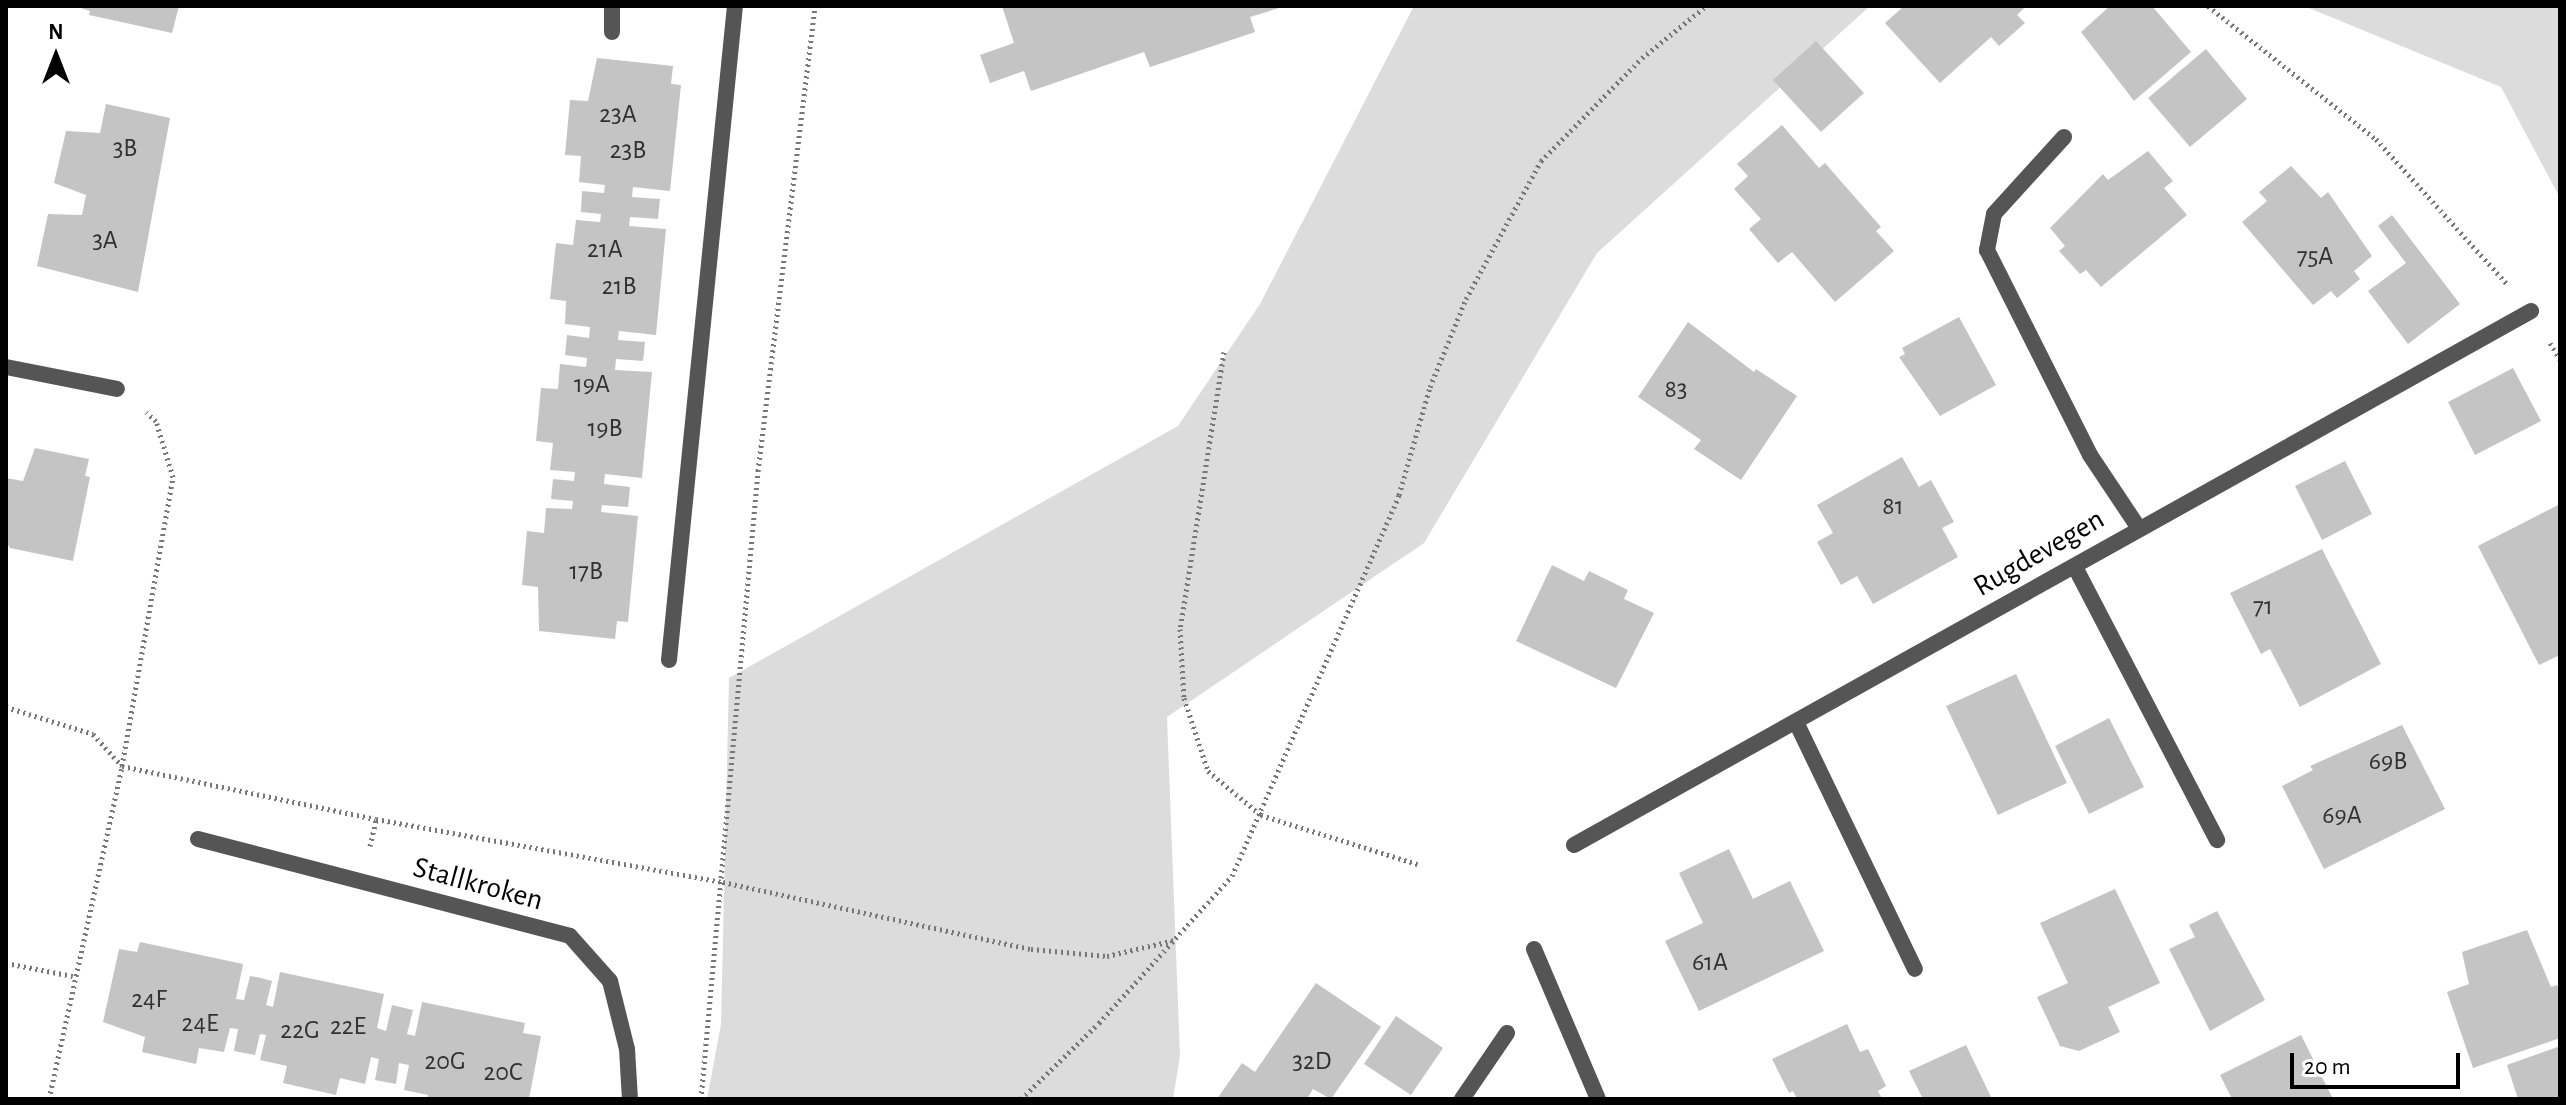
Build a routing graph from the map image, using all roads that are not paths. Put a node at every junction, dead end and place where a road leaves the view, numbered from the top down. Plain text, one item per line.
1 (612, 6) edge
2 (735, 6) edge
3 (612, 32) dead end
4 (2064, 137) dead end
5 (2531, 311) road end
6 (6, 367) edge
7 (117, 389) road end
8 (2138, 527) junction
9 (2075, 567) junction
10 (669, 660) dead end
11 (1796, 722) junction
12 (198, 839) dead end
13 (2217, 840) dead end
14 (1574, 845) dead end
15 (1534, 949) dead end
16 (1915, 969) dead end
17 (1507, 1033) dead end
18 (630, 1099) edge
19 (1462, 1099) edge
20 (1598, 1099) edge

1 - 3 street
2 - 10 street
4 - 8 street
5 - 8 street, Rugdevegen
6 - 7 street
8 - 9 street, Rugdevegen
9 - 11 street, Rugdevegen
9 - 13 street
11 - 14 street, Rugdevegen
11 - 16 street
12 - 18 street, Stallkroken
15 - 20 street
17 - 19 street

